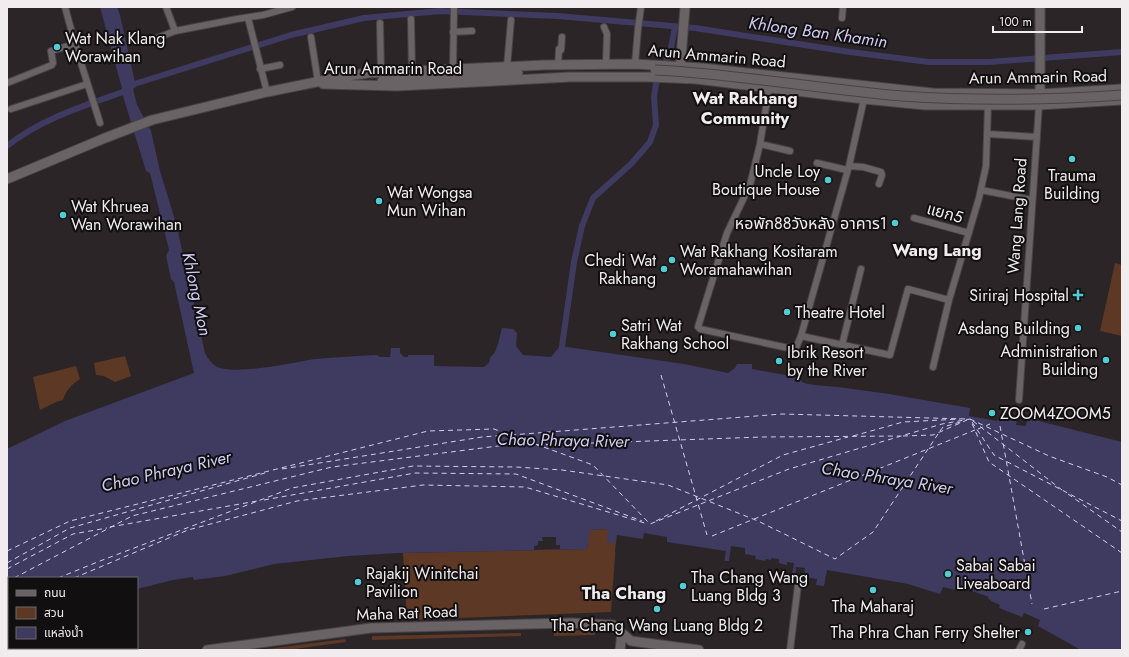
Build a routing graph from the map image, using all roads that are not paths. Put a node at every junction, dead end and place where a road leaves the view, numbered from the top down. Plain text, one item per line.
1 (65, 7) edge
2 (166, 7) edge
3 (292, 7) edge
4 (454, 7) edge
5 (641, 7) edge
6 (685, 7) edge
7 (843, 7) edge
8 (1040, 7) edge
9 (248, 18) junction
10 (411, 18) dead end
11 (842, 18) dead end
12 (511, 20) dead end
13 (380, 23) dead end
14 (604, 27) dead end
15 (175, 31) junction
16 (472, 31) dead end
17 (453, 32) junction
18 (311, 37) dead end
19 (562, 37) dead end
20 (156, 40) dead end
21 (75, 44) junction
22 (606, 64) junction
23 (635, 64) junction
24 (280, 65) dead end
25 (558, 65) junction
26 (681, 66) junction
27 (507, 67) junction
28 (260, 69) junction
29 (453, 69) junction
30 (412, 71) junction
31 (380, 72) junction
32 (354, 75) junction
33 (772, 76) junction
34 (400, 78) junction
35 (679, 78) junction
36 (7, 83) edge
37 (314, 83) junction
38 (88, 84) junction
39 (354, 85) junction
40 (769, 88) junction
41 (1122, 89) edge
42 (267, 92) junction
43 (1040, 94) junction
44 (1122, 95) edge
45 (864, 99) junction
46 (1122, 100) edge
47 (988, 105) junction
48 (1039, 105) junction
49 (11, 109) dead end
50 (100, 123) dead end
51 (988, 134) junction
52 (1037, 137) junction
53 (760, 144) junction
54 (790, 151) dead end
55 (817, 163) dead end
56 (848, 168) junction
57 (7, 179) edge
58 (879, 184) dead end
59 (981, 190) junction
60 (1032, 200) junction
61 (914, 218) dead end
62 (969, 233) junction
63 (862, 269) dead end
64 (949, 300) junction
65 (802, 336) junction
66 (842, 345) junction
67 (933, 367) dead end
68 (1019, 400) dead end
69 (798, 585) dead end
70 (622, 633) junction
71 (1022, 644) dead end
72 (207, 650) edge
73 (620, 650) edge
74 (699, 650) edge
75 (790, 650) edge
76 (1020, 650) edge

1 - 21 street
2 - 15 street
3 - 9 street
4 - 17 street
5 - 23 street
6 - 26 main road
7 - 11 street
8 - 43 main road
9 - 15 street
9 - 28 street
10 - 30 street
12 - 27 street
13 - 31 street
14 - 22 street
15 - 20 street
16 - 17 street
17 - 29 street
18 - 37 street
19 - 25 street
21 - 36 street
21 - 38 street
22 - 23 main road, Arun Ammarin Road
22 - 25 main road, Arun Ammarin Road
23 - 26 main road, Arun Ammarin Road
24 - 28 street
25 - 27 main road, Arun Ammarin Road
26 - 33 main road, Arun Ammarin Road
26 - 35 main road
27 - 29 main road, Arun Ammarin Road
28 - 42 street
29 - 30 main road, Arun Ammarin Road
30 - 31 main road, Arun Ammarin Road
31 - 32 main road, Arun Ammarin Road
32 - 34 main road
32 - 37 main road, Arun Ammarin Road
33 - 40 main road
33 - 43 main road, Arun Ammarin Road
34 - 39 main road
34 - 44 main road, bridge
35 - 39 main road, Arun Ammarin Road
35 - 40 main road, Arun Ammarin Road
37 - 39 main road, Arun Ammarin Road
37 - 42 main road, Arun Ammarin Road
38 - 49 street
38 - 50 street
40 - 45 main road, Arun Ammarin Road
40 - 53 street
41 - 43 main road, Arun Ammarin Road
42 - 57 main road, Arun Ammarin Road
43 - 48 main road
45 - 47 main road, Arun Ammarin Road
45 - 56 street
46 - 48 main road, Arun Ammarin Road
47 - 48 main road, Arun Ammarin Road
47 - 51 street
48 - 52 street, Wang Lang Road
51 - 52 street
51 - 59 street
52 - 60 street, Wang Lang Road
53 - 54 street
53 - 65 street
55 - 56 street
56 - 58 street
56 - 65 street
59 - 60 street
59 - 62 street
60 - 68 street, Wang Lang Road
61 - 62 street, แยก5
62 - 64 street
63 - 66 street
64 - 66 street
64 - 67 street
65 - 66 street
69 - 75 street
70 - 72 main road, Maha Rat Road
70 - 73 main road
70 - 74 main road, Maha Rat Road
71 - 76 street

